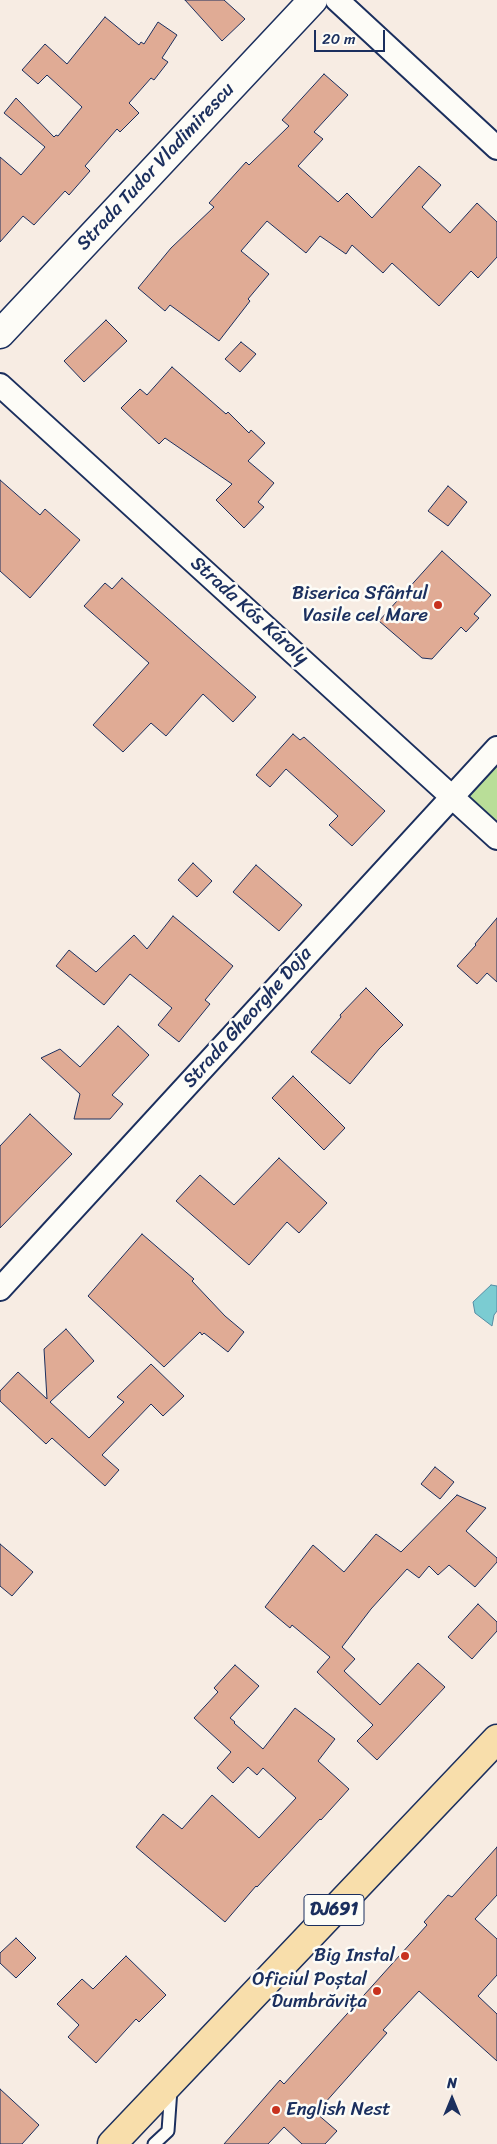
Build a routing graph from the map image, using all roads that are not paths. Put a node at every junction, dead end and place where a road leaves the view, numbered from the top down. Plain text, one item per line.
1 (337, 0) edge
2 (301, 3) edge
3 (497, 148) edge
4 (0, 334) edge
5 (0, 385) edge
6 (497, 748) edge
7 (452, 796) junction
8 (497, 838) edge
9 (0, 1290) edge
10 (497, 1739) edge
11 (171, 2082) junction
12 (112, 2144) edge
13 (154, 2144) edge

1 - 3 street
2 - 4 street, Strada Tudor Vladimirescu
5 - 7 street, Strada Kós Károly
6 - 7 street, Strada Gheorghe Doja
7 - 8 street, Strada Kós Károly
7 - 9 street, Strada Gheorghe Doja
10 - 11 main road, DJ691
11 - 12 main road, DJ691
11 - 13 lane

